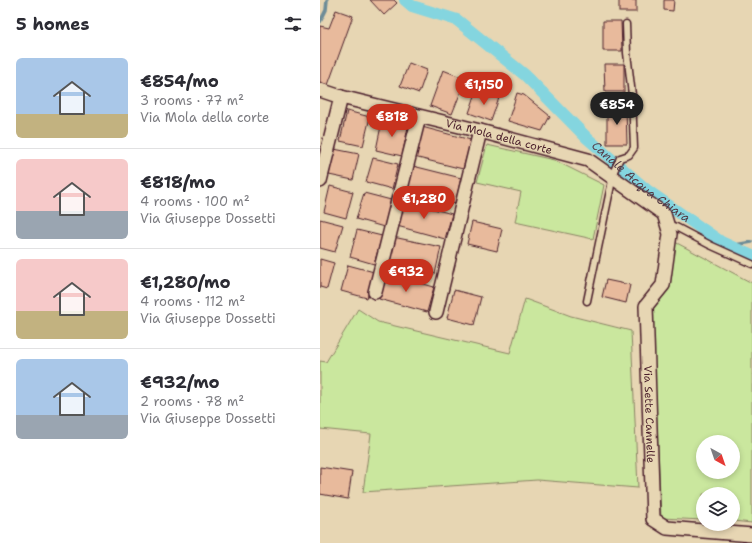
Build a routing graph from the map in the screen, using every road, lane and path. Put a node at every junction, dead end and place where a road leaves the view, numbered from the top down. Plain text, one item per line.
1 (626, 24) dead end
2 (320, 90) edge
3 (340, 97) junction
4 (419, 117) junction
5 (480, 131) junction
6 (614, 174) junction
7 (320, 181) edge
8 (666, 219) junction
9 (752, 264) edge
10 (375, 292) dead end
11 (588, 301) dead end
12 (436, 312) dead end
13 (752, 535) edge

1 - 6 lane
2 - 3 street, Via Mola della corte
3 - 4 street, Via Mola della corte
3 - 7 street
4 - 5 street, Via Mola della corte
4 - 10 street
5 - 6 street, Via Mola della corte
5 - 12 street
6 - 8 street, Via Mola della corte
6 - 11 lane
8 - 9 lane
8 - 13 street, Via Sette Cannelle

